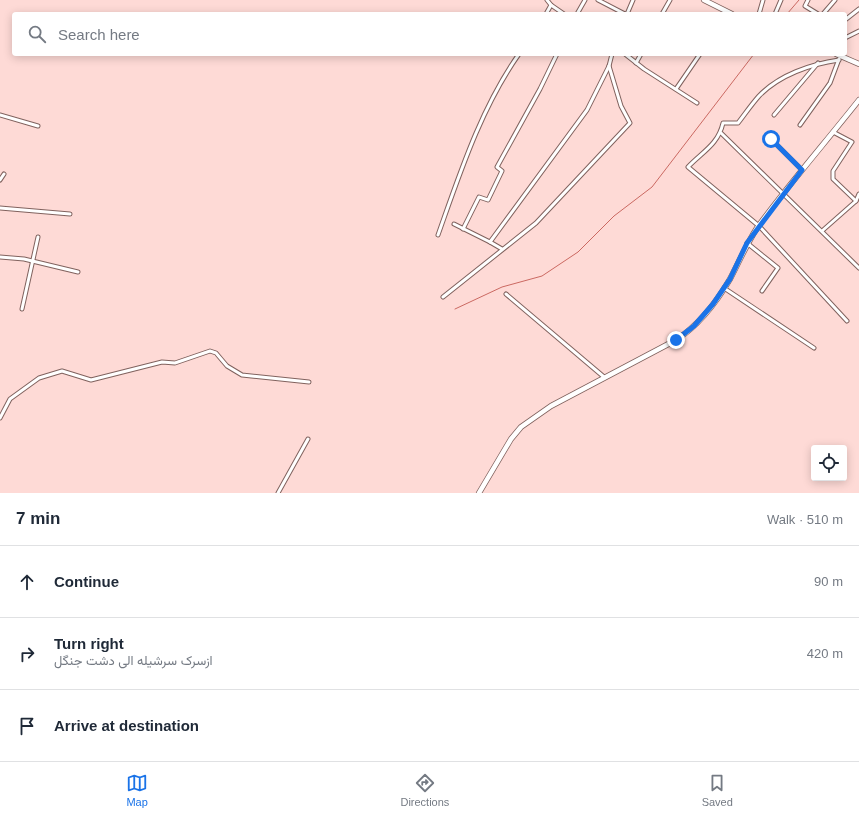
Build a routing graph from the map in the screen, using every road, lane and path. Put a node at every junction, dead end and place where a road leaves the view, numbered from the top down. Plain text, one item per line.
1 (548, 0) edge
2 (585, 0) edge
3 (598, 0) edge
4 (633, 0) edge
5 (670, 0) edge
6 (704, 0) edge
7 (763, 0) edge
8 (781, 0) edge
9 (808, 0) edge
10 (835, 0) edge
11 (715, 3) edge
12 (551, 5) junction
13 (859, 9) edge
14 (547, 12) edge
15 (561, 12) edge
16 (578, 12) edge
17 (622, 12) edge
18 (627, 12) edge
19 (663, 12) edge
20 (726, 12) edge
21 (760, 12) edge
22 (776, 12) edge
23 (815, 12) edge
24 (825, 12) edge
25 (847, 18) edge
26 (859, 31) edge
27 (847, 37) edge
28 (518, 56) edge
29 (556, 56) edge
30 (612, 56) edge
31 (627, 56) edge
32 (640, 56) edge
33 (699, 56) edge
34 (838, 56) edge
35 (636, 63) junction
36 (818, 63) junction
37 (859, 64) edge
38 (609, 66) junction
39 (676, 89) junction
40 (859, 100) edge
41 (697, 103) dead end
42 (0, 115) edge
43 (774, 115) dead end
44 (800, 125) dead end
45 (38, 126) dead end
46 (833, 132) junction
47 (721, 133) junction
48 (771, 139) dead end
49 (802, 170) junction
50 (4, 174) dead end
51 (0, 180) edge
52 (783, 193) junction
53 (859, 194) edge
54 (856, 201) junction
55 (0, 208) edge
56 (70, 214) dead end
57 (454, 224) dead end
58 (759, 226) junction
59 (463, 229) junction
60 (822, 231) junction
61 (438, 235) dead end
62 (38, 237) dead end
63 (490, 242) junction
64 (747, 243) junction
65 (502, 250) junction
66 (0, 257) edge
67 (33, 261) junction
68 (859, 268) edge
69 (78, 272) dead end
70 (724, 288) junction
71 (762, 291) dead end
72 (506, 294) dead end
73 (443, 297) dead end
74 (22, 310) dead end
75 (847, 321) dead end
76 (814, 348) dead end
77 (604, 377) junction
78 (309, 382) dead end
79 (0, 418) edge
80 (308, 439) dead end
81 (278, 493) edge
82 (479, 493) edge

1 - 12 street
2 - 16 street
3 - 17 street
4 - 18 street
5 - 19 street
6 - 11 street
7 - 21 street
8 - 22 street
9 - 23 street
10 - 24 street
11 - 20 street
12 - 14 street
12 - 15 street
13 - 25 street
26 - 27 street
28 - 61 street
29 - 59 street
30 - 38 street
31 - 35 street
32 - 35 street
33 - 39 street
34 - 36 street
34 - 37 street
34 - 44 street
35 - 39 street
36 - 43 street
36 - 47 street
38 - 63 street
38 - 65 street
39 - 41 street
40 - 46 street
42 - 45 street
46 - 49 street
46 - 54 street
47 - 52 street
47 - 58 street
48 - 49 street
49 - 52 street
50 - 51 street
52 - 58 street
52 - 60 street
53 - 54 street
54 - 60 street
55 - 56 street
57 - 59 street
58 - 64 street
58 - 75 street
59 - 63 street
60 - 68 street
62 - 67 street
63 - 65 street
64 - 70 street
64 - 71 street
65 - 73 street
66 - 67 street
67 - 69 street
67 - 74 street
70 - 76 street
70 - 77 street
72 - 77 street
77 - 82 street
78 - 79 street
80 - 81 street

